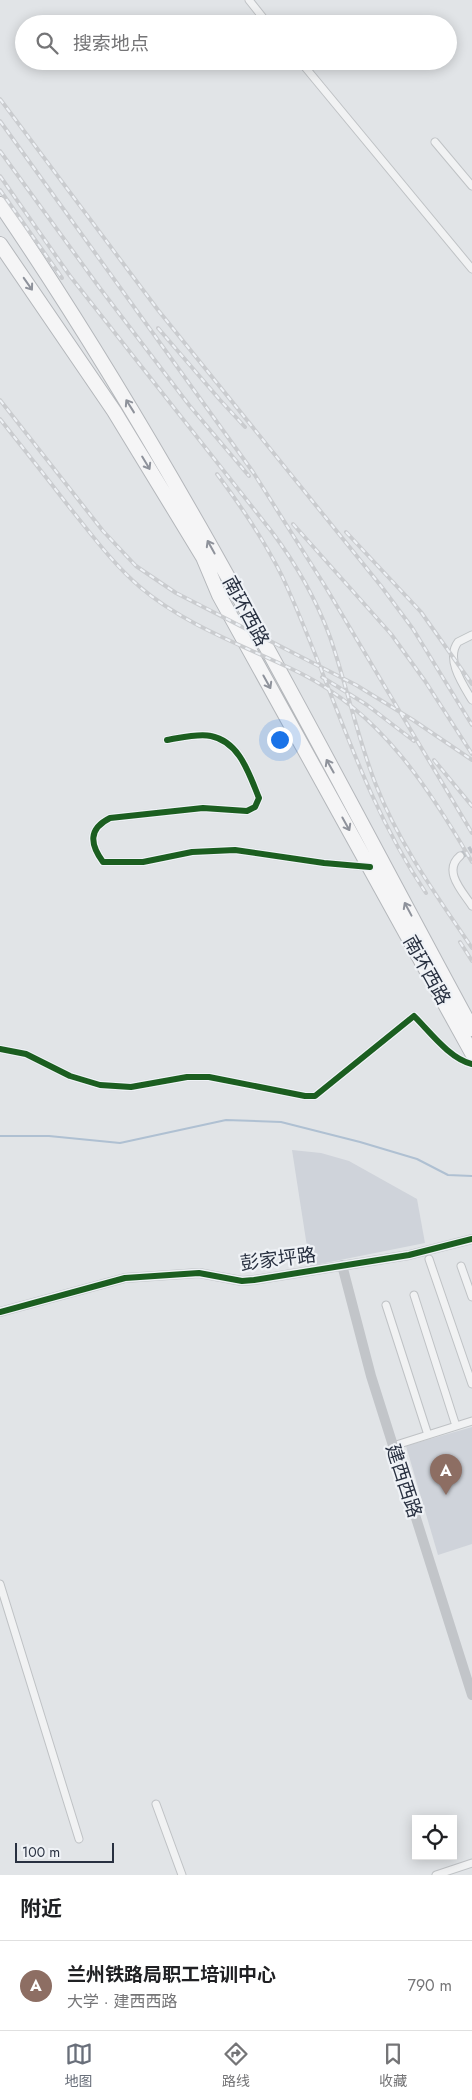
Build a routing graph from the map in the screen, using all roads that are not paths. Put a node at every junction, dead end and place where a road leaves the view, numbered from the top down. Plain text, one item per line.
1 (249, 0) edge
2 (261, 15) edge
3 (307, 70) edge
4 (435, 142) dead end
5 (472, 186) edge
6 (0, 204) edge
7 (0, 244) edge
8 (472, 270) edge
9 (472, 635) edge
10 (472, 700) edge
11 (167, 740) dead end
12 (460, 856) dead end
13 (370, 867) junction
14 (472, 906) edge
15 (472, 1030) edge
16 (0, 1049) edge
17 (472, 1053) edge
18 (472, 1064) edge
19 (472, 1239) edge
20 (429, 1259) dead end
21 (342, 1265) junction
22 (461, 1266) dead end
23 (414, 1295) dead end
24 (472, 1297) edge
25 (386, 1305) dead end
26 (0, 1312) edge
27 (472, 1384) edge
28 (472, 1421) edge
29 (456, 1426) junction
30 (428, 1435) junction
31 (393, 1446) junction
32 (0, 1584) edge
33 (472, 1695) edge
34 (156, 1804) dead end
35 (79, 1839) dead end
36 (472, 1863) edge
37 (182, 1875) edge
38 (436, 1875) edge

1 - 2 street
3 - 8 street
4 - 5 street
15 -> 6 highway, 南环西路
7 -> 13 highway, 南环西路
9 - 10 street
11 - 13 street
12 - 14 street
13 - 17 highway, 南环西路
16 - 18 street
19 - 21 street, 彭家坪路
20 - 27 street
21 - 26 street, 彭家坪路
21 - 31 street, 建西西路
22 - 24 street
23 - 29 street
25 - 30 street
28 - 29 street
29 - 30 street
30 - 31 street
31 - 33 street, 建西西路
32 - 35 street
34 - 37 street
36 - 38 street

